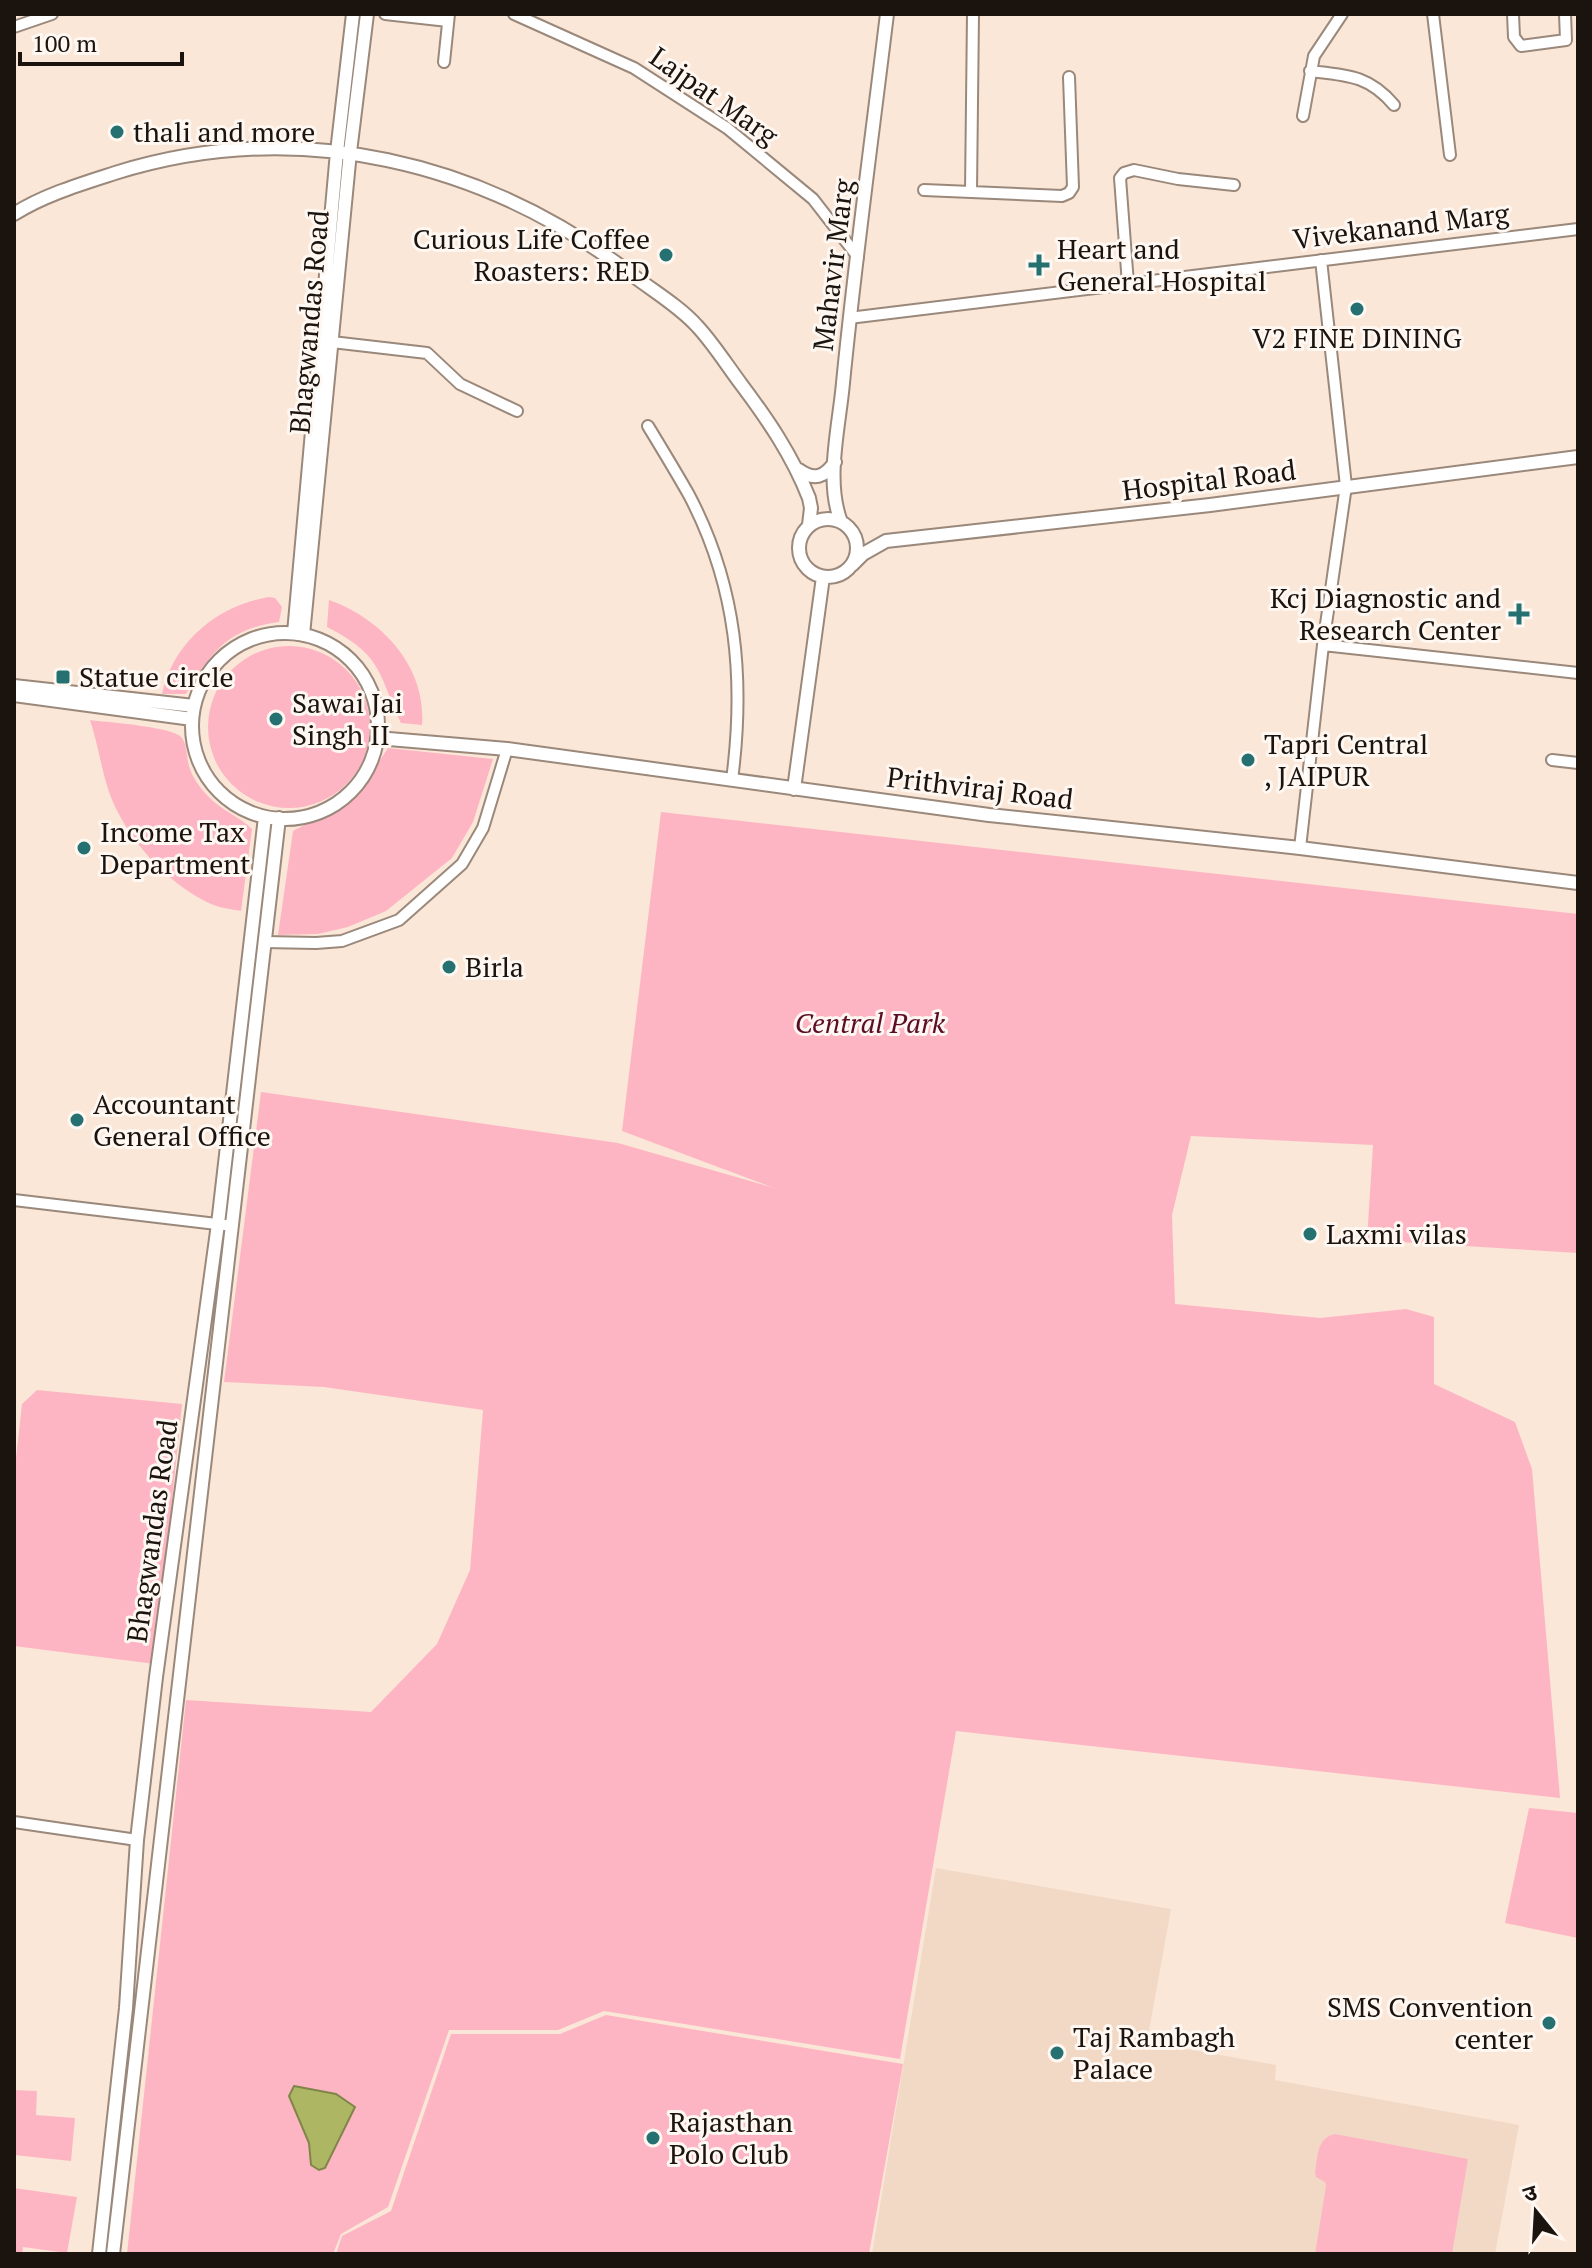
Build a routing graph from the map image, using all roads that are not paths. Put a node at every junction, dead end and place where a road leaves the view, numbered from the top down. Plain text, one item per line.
1 (52, 14) edge
2 (353, 14) edge
3 (367, 14) edge
4 (385, 14) edge
5 (514, 14) edge
6 (887, 14) edge
7 (973, 14) edge
8 (1342, 14) edge
9 (1433, 14) edge
10 (1513, 14) edge
11 (1565, 14) edge
12 (448, 18) edge
13 (14, 27) edge
14 (444, 62) dead end
15 (1310, 71) junction
16 (1069, 77) dead end
17 (1394, 105) dead end
18 (1303, 116) dead end
19 (343, 152) junction
20 (1450, 155) dead end
21 (1234, 185) dead end
22 (924, 190) dead end
23 (971, 191) junction
24 (14, 214) edge
25 (1578, 229) edge
26 (858, 257) junction
27 (1321, 260) junction
28 (1128, 284) junction
29 (849, 318) junction
30 (332, 342) junction
31 (517, 411) dead end
32 (648, 426) dead end
33 (1578, 457) edge
34 (835, 462) junction
35 (796, 468) junction
36 (1346, 486) junction
37 (841, 522) junction
38 (809, 525) junction
39 (855, 536) junction
40 (886, 541) junction
41 (852, 565) junction
42 (823, 577) junction
43 (299, 634) junction
44 (1323, 645) junction
45 (1578, 673) edge
46 (14, 686) edge
47 (14, 695) edge
48 (193, 712) junction
49 (377, 738) junction
50 (507, 749) junction
51 (1552, 760) dead end
52 (1578, 763) edge
53 (732, 780) junction
54 (794, 789) junction
55 (265, 817) junction
56 (279, 818) junction
57 (1300, 848) junction
58 (1578, 883) edge
59 (264, 942) junction
60 (14, 1200) edge
61 (225, 1225) junction
62 (14, 1822) edge
63 (137, 1840) junction
64 (99, 2254) edge
65 (113, 2254) edge

1 - 13 street
2 - 19 street, Bhagwandas Road
3 - 19 street, Bhagwandas Road
4 - 12 street
5 - 26 street, Lajpat Marg
6 - 26 street, Mahavir Marg
7 - 23 street
8 - 15 street
9 - 20 street
10 - 11 street
12 - 14 street
15 - 17 street
15 - 18 street
16 - 23 street
19 - 24 street
19 - 30 street, Bhagwandas Road
19 - 35 street
19 - 43 street, Bhagwandas Road
21 - 28 street
22 - 23 street
25 - 27 street, Vivekanand Marg
26 - 29 street, Mahavir Marg
27 - 28 street, Vivekanand Marg
27 - 36 street
28 - 29 street, Vivekanand Marg
29 - 34 street, Mahavir Marg
30 - 31 street
30 - 43 street, Bhagwandas Road
32 - 53 street
33 - 36 street, Hospital Road
34 - 35 street
34 - 37 street, Mahavir Marg
35 - 38 street
36 - 40 street, Hospital Road
36 - 44 street
37 - 38 street
37 - 39 street
38 - 42 street
39 - 40 street
39 - 41 street
40 - 41 street, Hospital Road
41 - 42 street
42 - 54 street
43 - 48 street
43 - 49 street
44 - 45 street
44 - 57 street
46 - 48 street
47 - 48 street
48 - 55 street
49 - 50 street, Prithviraj Road
49 - 56 street
50 - 53 street, Prithviraj Road
50 - 59 street
51 - 52 street
53 - 54 street, Prithviraj Road
54 - 57 street, Prithviraj Road
55 - 56 street
55 - 61 street, Bhagwandas Road
56 - 59 street, Bhagwandas Road
57 - 58 street, Prithviraj Road
59 - 61 street, Bhagwandas Road
60 - 61 street
61 - 63 street, Bhagwandas Road
61 - 65 street, Bhagwandas Road
62 - 63 street
63 - 64 street, Bhagwandas Road

